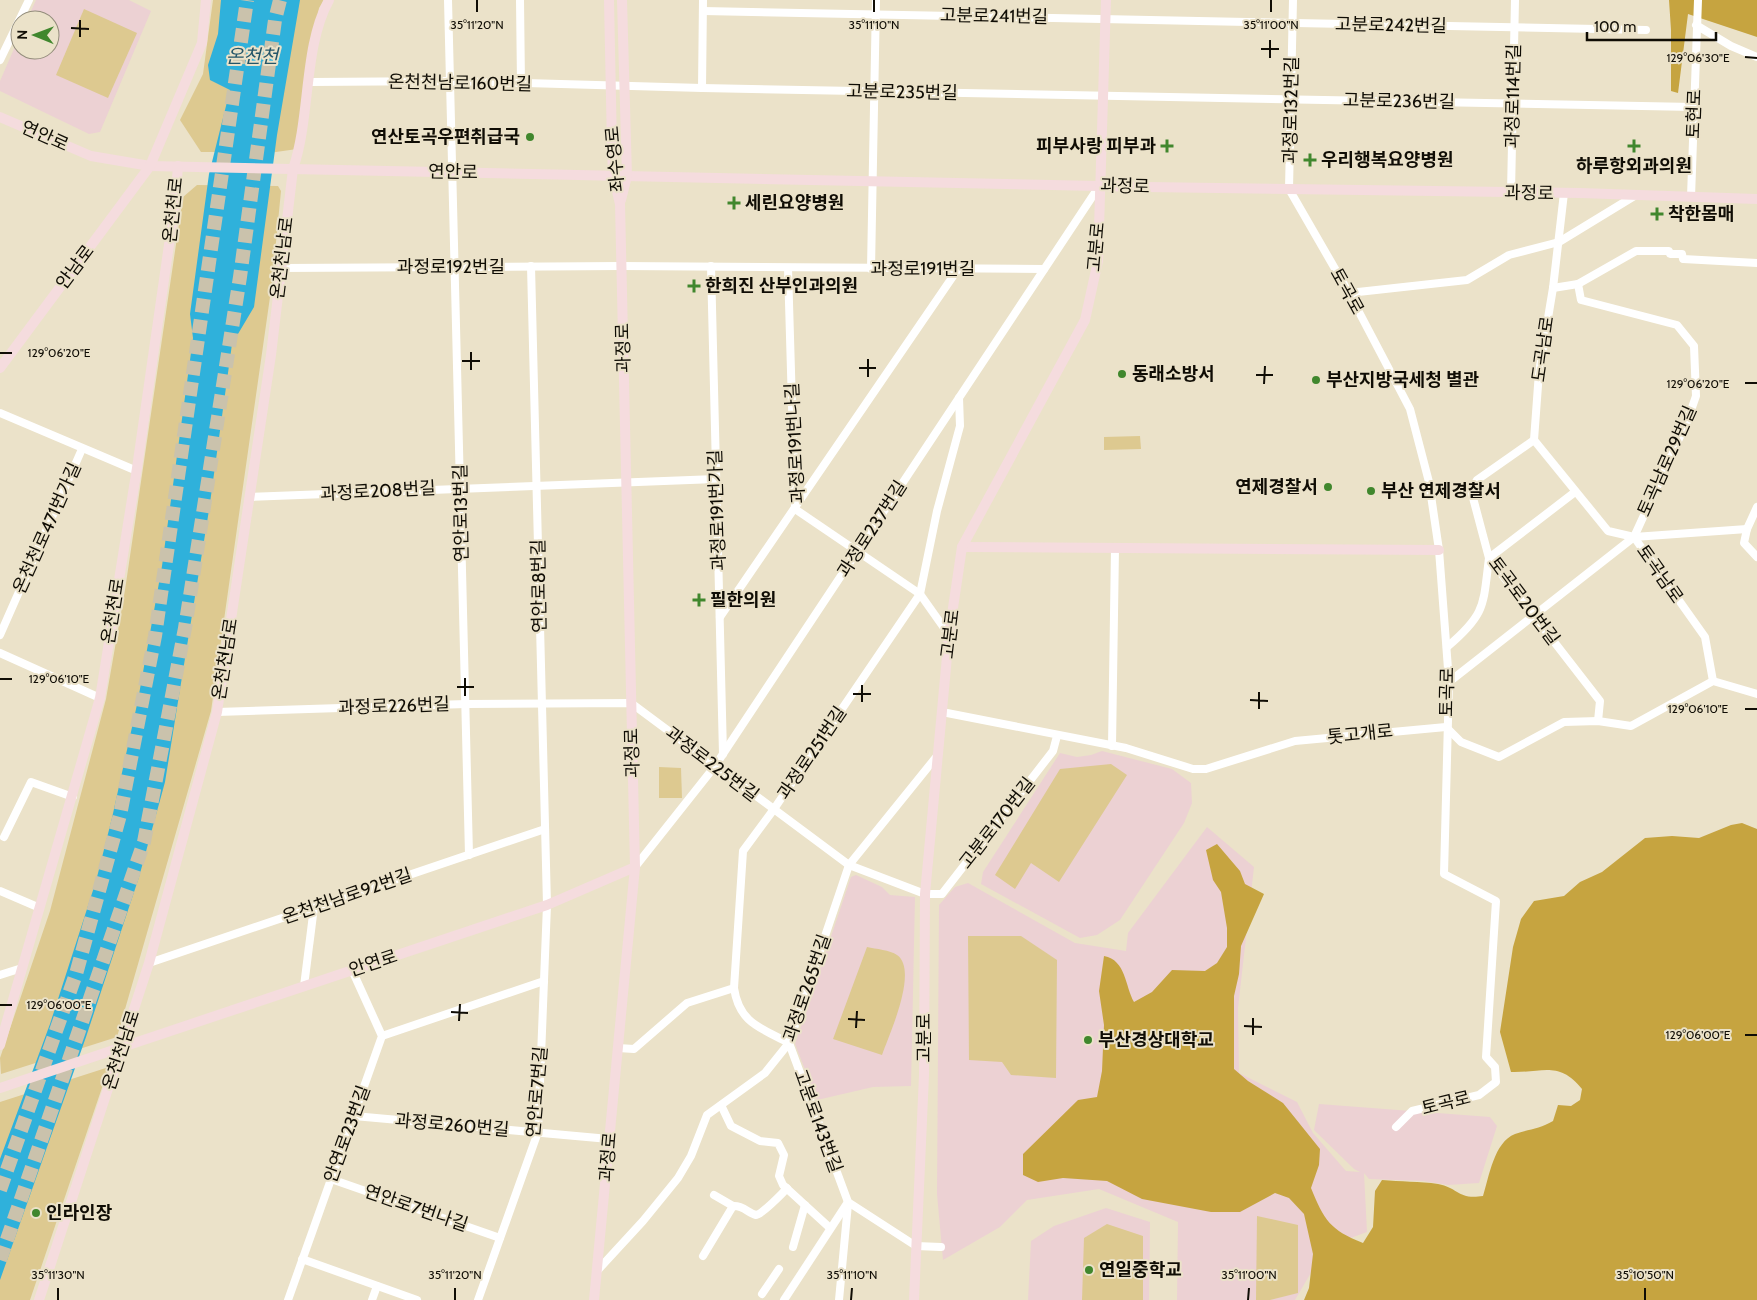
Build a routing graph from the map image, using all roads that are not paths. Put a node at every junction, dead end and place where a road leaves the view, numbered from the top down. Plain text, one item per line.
1 (29, 0) edge
2 (206, 0) edge
3 (329, 0) edge
4 (448, 0) edge
5 (520, 0) edge
6 (609, 0) edge
7 (622, 0) edge
8 (703, 0) edge
9 (876, 0) edge
10 (1106, 0) edge
11 (1293, 0) edge
12 (1515, 0) edge
13 (1698, 0) edge
14 (702, 11) junction
15 (876, 14) junction
16 (1106, 19) junction
17 (1292, 23) junction
18 (1696, 25) junction
19 (1514, 27) junction
20 (1646, 30) dead end
21 (1757, 58) edge
22 (0, 60) edge
23 (450, 81) junction
24 (310, 82) junction
25 (522, 84) junction
26 (611, 86) junction
27 (623, 86) junction
28 (702, 88) junction
29 (874, 91) junction
30 (1103, 95) junction
31 (1291, 99) junction
32 (1513, 103) junction
33 (1694, 107) junction
34 (0, 117) edge
35 (150, 166) junction
36 (182, 166) junction
37 (293, 169) junction
38 (452, 171) junction
39 (613, 175) junction
40 (627, 176) junction
41 (873, 181) junction
42 (1100, 185) junction
43 (1289, 190) junction
44 (1511, 192) junction
45 (1564, 193) junction
46 (1636, 195) junction
47 (1691, 197) junction
48 (1757, 200) edge
49 (620, 204) junction
50 (1559, 242) junction
51 (1757, 263) edge
52 (531, 266) junction
53 (622, 266) junction
54 (711, 266) junction
55 (454, 267) junction
56 (281, 268) junction
57 (788, 268) junction
58 (871, 269) junction
59 (958, 269) junction
60 (1044, 269) junction
61 (1578, 284) junction
62 (1553, 288) junction
63 (1349, 293) junction
64 (0, 368) edge
65 (959, 398) junction
66 (0, 413) edge
67 (1534, 440) junction
68 (82, 448) junction
69 (137, 471) junction
70 (716, 479) junction
71 (626, 483) junction
72 (537, 486) junction
73 (460, 487) junction
74 (1575, 492) junction
75 (250, 497) junction
76 (1757, 507) edge
77 (795, 509) junction
78 (1747, 529) junction
79 (1634, 537) junction
80 (962, 547) junction
81 (1115, 548) junction
82 (1439, 550) junction
83 (858, 551) junction
84 (1757, 557) edge
85 (1489, 558) junction
86 (920, 594) junction
87 (1534, 616) junction
88 (720, 617) junction
89 (0, 635) edge
90 (949, 635) junction
91 (1447, 646) junction
92 (0, 652) edge
93 (1713, 680) junction
94 (1449, 682) junction
95 (1757, 694) edge
96 (100, 698) junction
97 (631, 703) junction
98 (466, 704) junction
99 (542, 704) junction
100 (217, 712) junction
101 (942, 712) junction
102 (1598, 721) junction
103 (1446, 727) junction
104 (1057, 736) junction
105 (1112, 746) junction
106 (723, 754) junction
107 (937, 756) junction
108 (715, 766) junction
109 (72, 797) junction
110 (774, 809) junction
111 (545, 829) junction
112 (4, 837) dead end
113 (470, 855) junction
114 (849, 865) junction
115 (634, 867) junction
116 (0, 891) edge
117 (925, 894) junction
118 (547, 905) junction
119 (314, 907) junction
120 (40, 908) junction
121 (150, 963) junction
122 (22, 968) junction
123 (352, 970) junction
124 (0, 975) edge
125 (544, 981) junction
126 (304, 986) junction
127 (734, 988) junction
128 (382, 1036) junction
129 (789, 1043) junction
130 (0, 1045) edge
131 (123, 1045) junction
132 (618, 1048) junction
133 (0, 1088) edge
134 (721, 1105) junction
135 (354, 1116) junction
136 (1396, 1127) dead end
137 (538, 1132) junction
138 (609, 1139) junction
139 (331, 1179) junction
140 (787, 1188) junction
141 (714, 1195) dead end
142 (848, 1202) junction
143 (805, 1205) junction
144 (733, 1206) junction
145 (830, 1228) junction
146 (500, 1238) junction
147 (916, 1246) junction
148 (792, 1247) dead end
149 (940, 1247) dead end
150 (703, 1256) dead end
151 (302, 1259) junction
152 (779, 1269) dead end
153 (597, 1270) junction
154 (377, 1286) junction
155 (762, 1294) dead end
156 (39, 1300) edge
157 (288, 1300) edge
158 (372, 1300) edge
159 (417, 1300) edge
160 (478, 1300) edge
161 (594, 1300) edge
162 (784, 1300) edge
163 (839, 1300) edge
164 (914, 1300) edge

1 - 22 street
2 - 35 main road, 온천천로
3 - 24 main road, 온천천남로
4 - 23 street, 연안로13번길
5 - 25 street
6 - 26 main road, 좌수영로
7 - 27 main road, 좌수영로
8 - 14 street
9 - 15 street
10 - 16 main road, 고분로
11 - 17 street, 과정로132번길
12 - 19 street, 과정로114번길
13 - 18 street, 토현로
14 - 15 street, 고분로241번길
14 - 28 street
15 - 16 street, 고분로241번길
15 - 29 street
16 - 17 street, 고분로242번길
16 - 30 main road, 고분로
17 - 19 street, 고분로242번길
17 - 31 street, 과정로132번길
18 - 21 street
18 - 33 street, 토현로
19 - 20 street, 고분로242번길
19 - 32 street, 과정로114번길
23 - 24 street, 온천천남로160번길
23 - 25 street, 온천천남로160번길
23 - 38 street, 연안로13번길
24 - 37 main road, 온천천남로
25 - 26 street, 온천천남로160번길
26 - 27 street, 고분로235번길
26 - 39 main road, 좌수영로
27 - 28 street, 고분로235번길
27 - 40 main road, 좌수영로
28 - 29 street, 고분로235번길
29 - 30 street, 고분로235번길
29 - 41 street
30 - 31 street, 고분로236번길
30 - 42 main road, 고분로
31 - 32 street, 고분로236번길
31 - 43 street, 과정로132번길
32 - 33 street, 고분로236번길
32 - 44 street, 과정로114번길
33 - 47 street, 토현로
34 - 35 main road, 연안로
35 - 36 main road, 연안로
35 - 64 main road, 안남로
36 - 37 main road, 연안로
36 - 69 main road, 온천천로
37 - 38 main road, 연안로
37 - 56 main road, 온천천남로
38 - 39 main road, 연안로
38 - 55 street, 연안로13번길
39 - 40 main road, 과정로
39 - 49 main road, 좌수영로
40 - 41 main road, 과정로
40 - 49 main road, 좌수영로
41 - 42 main road, 과정로
41 - 58 street
42 - 43 main road, 과정로
42 - 60 street, 과정로237번길
42 - 80 main road, 고분로
43 - 44 main road, 과정로
43 - 63 street, 토곡로
44 - 45 main road, 과정로
45 - 46 main road, 과정로
45 - 50 street, 도곡남로
46 - 47 main road, 과정로
46 - 50 street
47 - 48 main road, 과정로
49 - 53 main road, 과정로
50 - 62 street, 도곡남로
50 - 63 street
51 - 61 street
52 - 53 street, 과정로192번길
52 - 55 street, 과정로192번길
52 - 72 street, 연안로8번길
53 - 54 street, 과정로191번길
53 - 71 main road, 과정로
54 - 57 street, 과정로191번길
54 - 70 street, 과정로191번가길
55 - 56 street, 과정로192번길
55 - 73 street, 연안로13번길
56 - 75 main road, 온천천남로
57 - 58 street, 과정로191번길
57 - 77 street, 과정로191번나길
58 - 59 street, 과정로191번길
59 - 60 street, 과정로191번길
59 - 77 street
60 - 65 street, 과정로237번길
61 - 62 street
61 - 79 street, 토곡남로29번길
62 - 67 street, 도곡남로
63 - 82 street, 토곡로
65 - 83 street, 과정로237번길
65 - 86 street, 과정로251번길
66 - 68 street
67 - 74 street
67 - 85 street, 토곡로20번길
68 - 69 street
68 - 89 street, 온천천로471번가길
69 - 96 main road, 온천천로
70 - 71 street, 과정로208번길
70 - 88 street, 과정로191번가길
71 - 72 street, 과정로208번길
71 - 97 main road, 과정로
72 - 73 street, 과정로208번길
72 - 99 street, 연안로8번길
73 - 75 street, 과정로208번길
73 - 98 street, 연안로13번길
74 - 79 street, 토곡남로
74 - 85 street
75 - 100 main road, 온천천남로
76 - 78 street
77 - 83 street, 과정로191번나길
77 - 88 street
78 - 79 street
78 - 84 street
79 - 87 street
79 - 93 street, 토곡남로
80 - 81 main road
80 - 90 main road, 고분로
81 - 82 main road
81 - 105 street
82 - 91 street, 토곡로
83 - 86 street, 과정로191번나길
83 - 106 street, 과정로237번길
85 - 87 street, 토곡로20번길
85 - 91 street
86 - 90 street, 과정로191번나길
86 - 110 street, 과정로251번길
87 - 94 street
87 - 102 street, 토곡로20번길
88 - 106 street, 과정로191번가길
90 - 101 main road, 고분로
91 - 94 street, 토곡로
92 - 96 street
93 - 95 street
93 - 102 street
94 - 103 street, 토곡로
96 - 109 main road, 온천천로
97 - 99 street, 과정로226번길
97 - 108 street, 과정로225번길
97 - 115 main road, 과정로
98 - 99 street, 과정로226번길
98 - 100 street, 과정로226번길
98 - 113 street, 연안로13번길
99 - 111 street, 연안로8번길
100 - 121 main road, 온천천남로
101 - 104 street, 톳고개로
101 - 107 main road, 고분로
102 - 103 street
103 - 105 street, 톳고개로
103 - 136 street, 토곡로
104 - 105 street, 톳고개로
104 - 117 street, 고분로170번길
106 - 108 street, 과정로237번길
107 - 114 street, 과정로265번길
107 - 117 main road, 고분로
108 - 110 street, 과정로225번길
108 - 115 street, 과정로237번길
109 - 112 street
109 - 120 main road, 온천천로
110 - 114 street, 과정로225번길
110 - 127 street, 과정로251번길
111 - 113 street, 온천천남로92번길
111 - 118 street, 연안로8번길
113 - 119 street, 온천천남로92번길
114 - 117 street, 과정로225번길
114 - 129 street, 과정로265번길
115 - 118 main road, 안연로
115 - 132 main road, 과정로
116 - 120 street
117 - 147 main road, 고분로
118 - 123 main road, 안연로
118 - 125 street, 연안로7번길
119 - 121 street, 온천천남로92번길
119 - 126 street
120 - 122 main road, 온천천로
121 - 131 main road, 온천천남로
122 - 124 street
122 - 130 main road, 온천천로
123 - 126 main road, 안연로
123 - 128 street
125 - 128 street
125 - 137 street, 연안로7번길
126 - 131 main road, 안연로
127 - 129 street
127 - 132 street
128 - 135 street, 안연로23번길
129 - 134 street, 과정로265번길
129 - 142 street, 고분로143번길
131 - 133 main road, 안연로
131 - 156 main road, 온천천남로
132 - 138 main road, 과정로
134 - 140 street
134 - 153 street, 과정로265번길
135 - 137 street, 과정로260번길
135 - 139 street, 안연로23번길
137 - 138 street, 과정로260번길
137 - 146 street, 연안로7번길
138 - 153 main road, 과정로
139 - 146 street, 연안로7번나길
139 - 151 street, 안연로23번길
140 - 143 street
140 - 144 street
141 - 144 street
142 - 145 street
142 - 147 street
142 - 163 street
143 - 145 street
143 - 148 street
144 - 150 street
145 - 162 street
146 - 160 street, 연안로7번길
147 - 149 street
147 - 164 main road, 고분로
151 - 154 street
151 - 157 street, 안연로23번길
152 - 155 street
153 - 161 main road, 과정로
154 - 158 street
154 - 159 street

